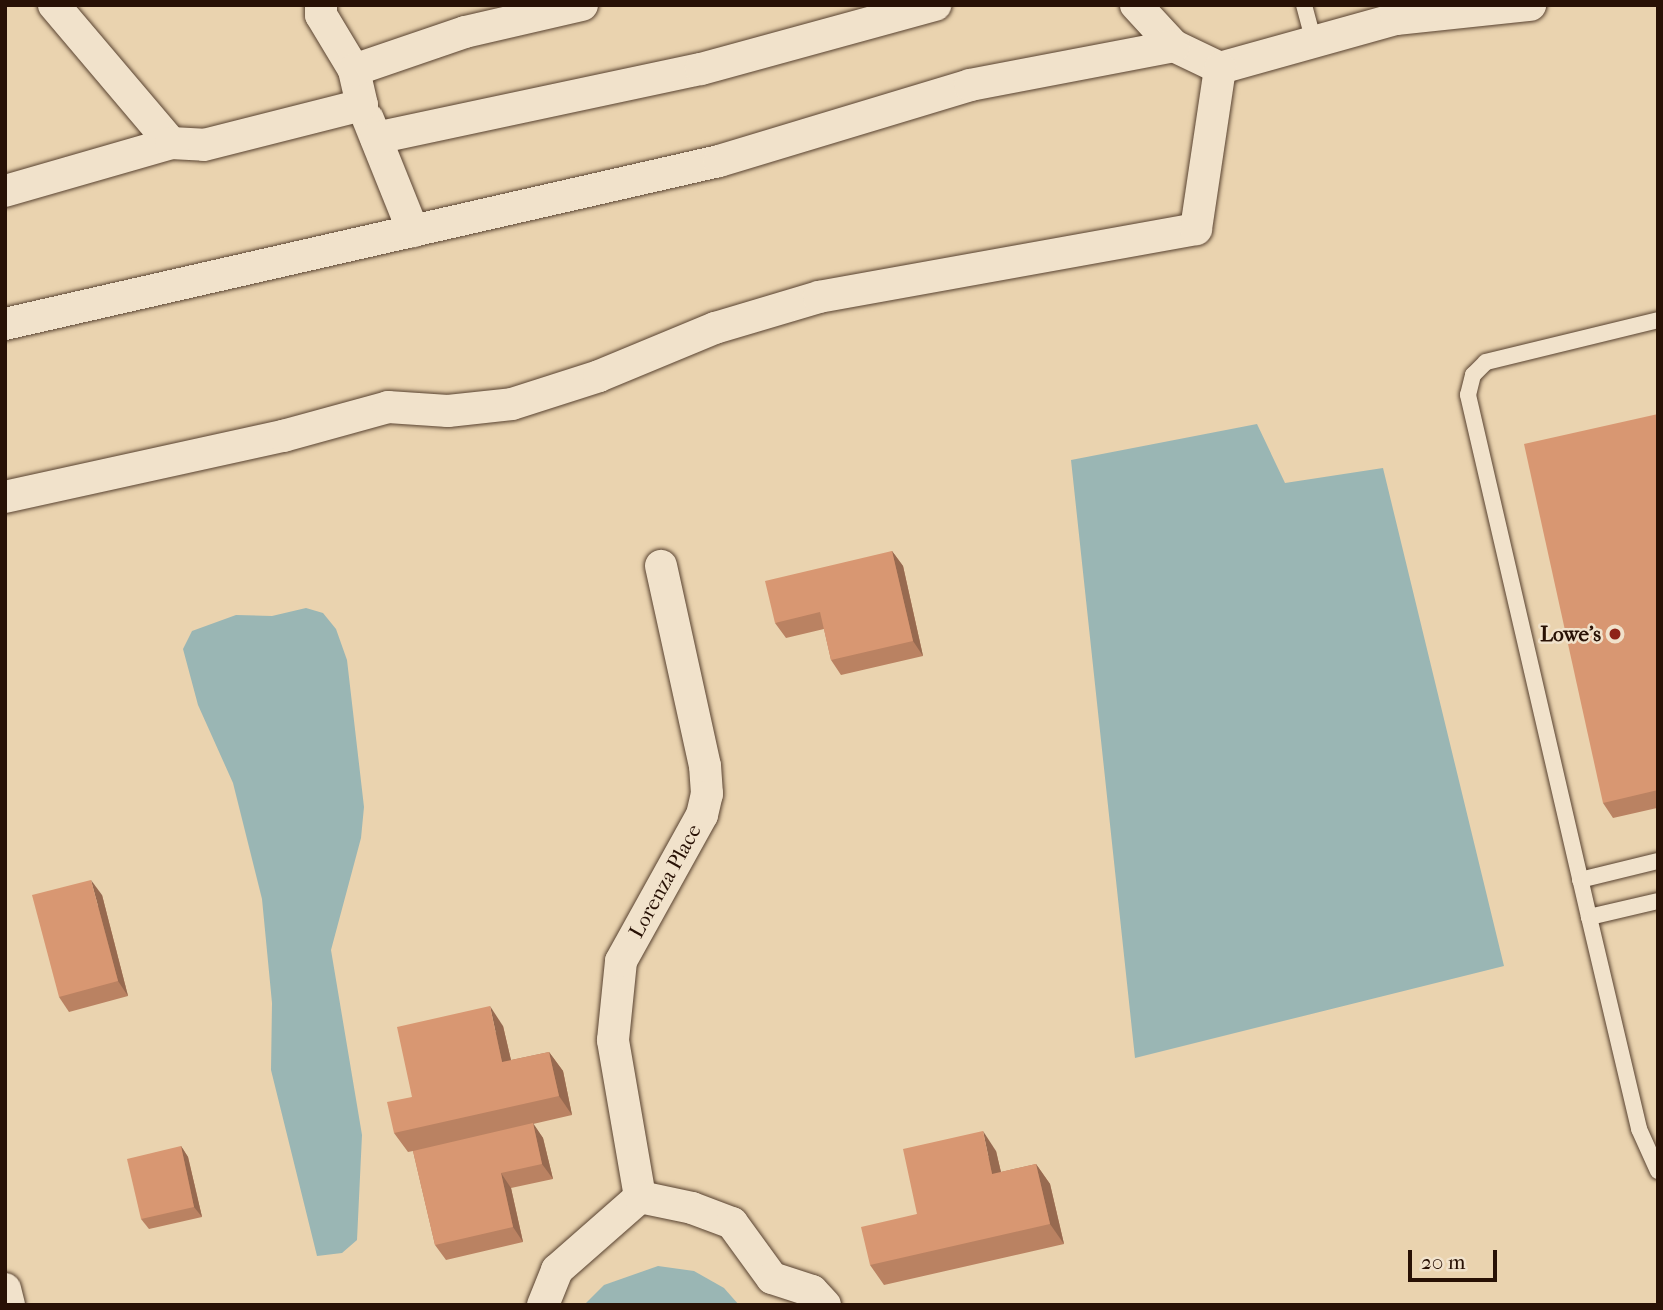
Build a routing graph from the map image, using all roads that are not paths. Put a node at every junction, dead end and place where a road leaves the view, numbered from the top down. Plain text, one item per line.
1 (54, 5) edge
2 (321, 5) edge
3 (582, 5) edge
4 (935, 5) edge
5 (1136, 5) edge
6 (1304, 5) edge
7 (1503, 7) edge
8 (1391, 12) edge
9 (1314, 42) junction
10 (1174, 46) junction
11 (1220, 68) junction
12 (354, 70) junction
13 (362, 105) junction
14 (376, 138) junction
15 (171, 143) junction
16 (5, 191) edge
17 (413, 231) junction
18 (1658, 320) edge
19 (5, 324) edge
20 (5, 497) edge
21 (661, 566) dead end
22 (1658, 861) edge
23 (1580, 880) junction
24 (1658, 901) edge
25 (1589, 917) junction
26 (1658, 1171) edge
27 (640, 1197) junction
28 (5, 1289) edge
29 (9, 1305) edge
30 (543, 1305) edge
31 (825, 1305) edge

1 - 15 street
2 - 12 street
3 - 12 street
4 - 14 street
5 - 10 street
6 - 9 lane
7 - 8 street
8 - 9 street
9 - 11 street
10 - 11 street
10 - 17 street
11 - 20 street
12 - 13 street
13 - 14 street
13 - 15 street
14 - 17 street
15 - 16 street
17 - 19 street
18 - 23 lane
21 - 27 street, Lorenza Place
22 - 23 lane
23 - 25 lane
24 - 25 lane
25 - 26 lane
27 - 30 street
27 - 31 street
28 - 29 street

